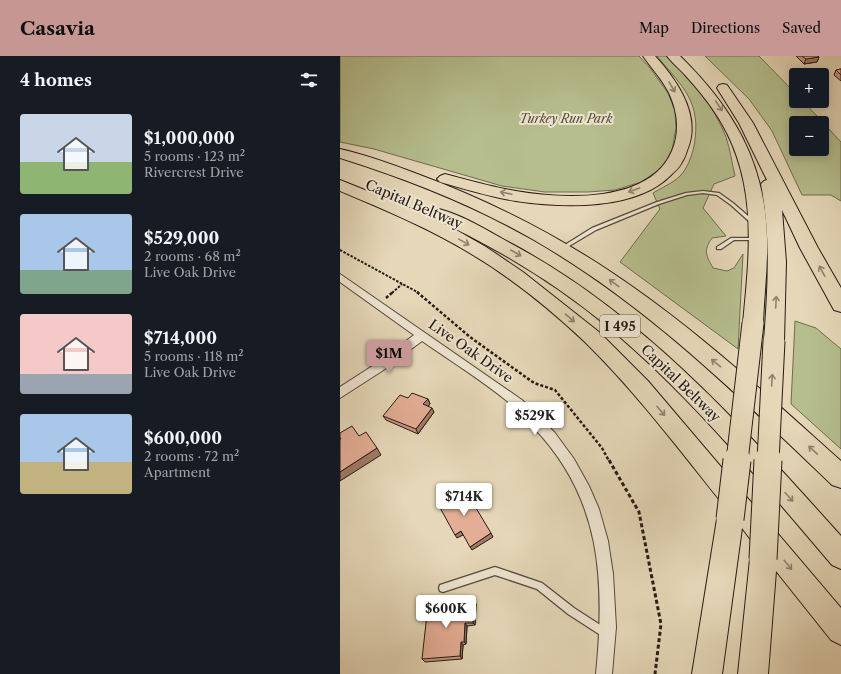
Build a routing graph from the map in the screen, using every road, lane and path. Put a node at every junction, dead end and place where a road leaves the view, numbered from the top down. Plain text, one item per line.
1 (649, 56) edge
2 (673, 56) edge
3 (716, 80) dead end
4 (757, 145) junction
5 (340, 153) edge
6 (340, 175) edge
7 (340, 185) edge
8 (758, 233) junction
9 (561, 248) junction
10 (719, 248) dead end
11 (340, 277) edge
12 (402, 284) dead end
13 (378, 304) junction
14 (841, 305) edge
15 (422, 335) junction
16 (340, 393) edge
17 (841, 477) edge
18 (730, 519) junction
19 (841, 556) edge
20 (763, 559) junction
21 (443, 588) dead end
22 (841, 630) edge
23 (608, 634) junction
24 (604, 674) edge
25 (707, 674) edge
26 (714, 674) edge
27 (753, 674) edge
28 (760, 674) edge

1 -> 5 highway
2 -> 8 highway
3 - 4 highway
14 -> 4 highway
20 -> 4 highway, bridge
5 - 9 highway, Capital Beltway / I 495
6 -> 19 highway, Capital Beltway / I 495
7 -> 22 highway
8 - 9 lane
8 - 10 lane
8 - 18 highway, bridge
17 -> 9 highway, Capital Beltway / I 495
11 - 13 street, Live Oak Drive
12 - 13 path
13 - 15 street, Live Oak Drive
15 - 16 street
15 - 23 street, Live Oak Drive
18 - 25 highway
18 - 26 highway
20 - 27 highway
20 - 28 highway
21 - 23 lane
23 - 24 street, Live Oak Drive

